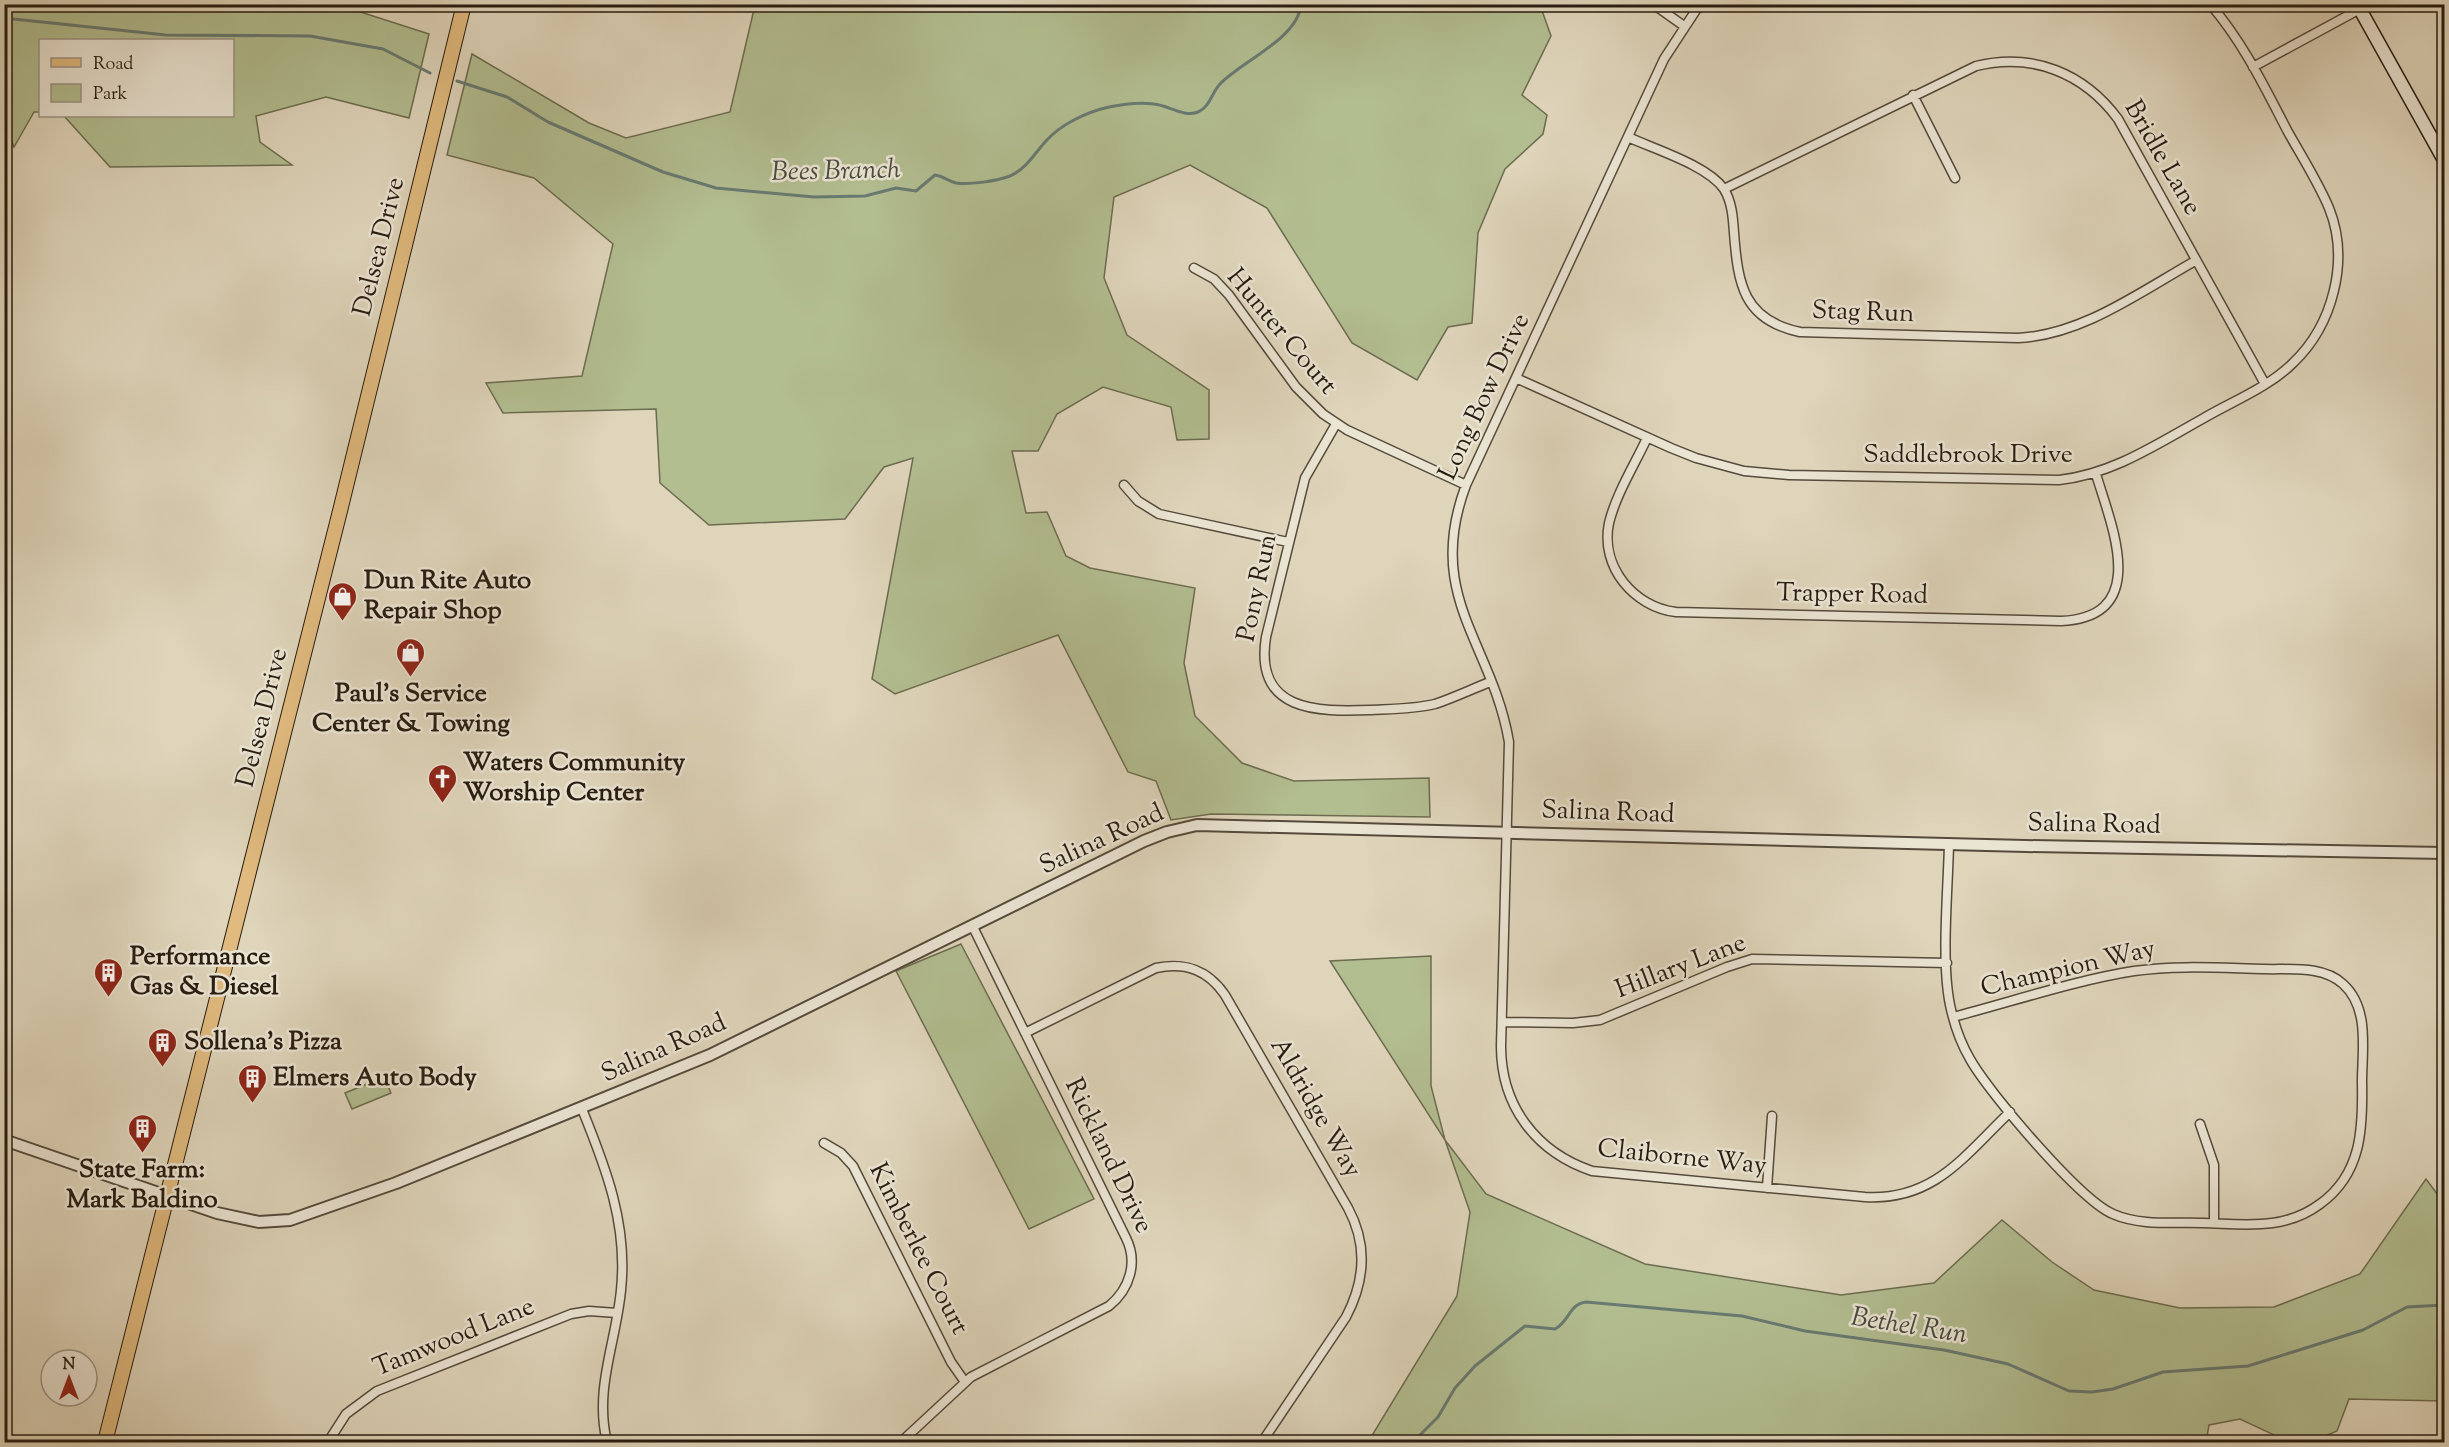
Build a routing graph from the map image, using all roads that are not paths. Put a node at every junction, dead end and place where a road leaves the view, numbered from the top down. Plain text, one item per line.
1 (464, 4) edge
2 (1653, 4) edge
3 (1700, 4) edge
4 (2210, 4) edge
5 (2362, 6) edge
6 (1684, 27) junction
7 (2253, 67) junction
8 (1913, 95) junction
9 (1628, 137) junction
10 (2445, 160) edge
11 (1955, 178) dead end
12 (1724, 189) junction
13 (2195, 261) junction
14 (1194, 268) dead end
15 (1516, 378) junction
16 (2265, 384) junction
17 (1336, 424) junction
18 (1647, 438) junction
19 (2096, 474) junction
20 (1124, 485) dead end
21 (1466, 485) junction
22 (1288, 542) junction
23 (1490, 682) junction
24 (1507, 832) junction
25 (1949, 844) junction
26 (2445, 854) edge
27 (973, 927) junction
28 (1947, 963) junction
29 (1953, 1017) junction
30 (1502, 1022) junction
31 (1025, 1033) junction
32 (582, 1109) junction
33 (2010, 1112) junction
34 (1772, 1116) dead end
35 (2200, 1124) dead end
36 (4, 1140) edge
37 (824, 1143) dead end
38 (1767, 1188) junction
39 (167, 1197) junction
40 (2214, 1223) junction
41 (617, 1313) junction
42 (965, 1382) junction
43 (905, 1441) edge
44 (105, 1443) edge
45 (328, 1443) edge
46 (606, 1443) edge
47 (1262, 1443) edge

1 - 39 main road, Delsea Drive
2 - 6 street
3 - 6 street, Long Bow Drive
4 - 7 street, Saddlebrook Drive
5 - 7 street
5 - 10 main road
6 - 9 street, Long Bow Drive
7 - 16 street, Saddlebrook Drive
8 - 11 street
8 - 12 street, Bridle Lane
8 - 13 street, Bridle Lane
9 - 12 street
9 - 15 street, Long Bow Drive
12 - 13 street, Stag Run
13 - 16 street, Bridle Lane
14 - 17 street, Hunter Court
15 - 18 street, Saddlebrook Drive
15 - 21 street, Long Bow Drive
16 - 19 street, Saddlebrook Drive
17 - 21 street, Hunter Court
17 - 22 street, Pony Run
18 - 19 street, Saddlebrook Drive
18 - 19 street, Trapper Road
20 - 22 street
21 - 23 street, Long Bow Drive
22 - 23 street, Pony Run
23 - 24 street, Long Bow Drive
24 - 25 street, Salina Road
24 - 27 street, Salina Road
24 - 30 street, Claiborne Way
25 - 26 street, Salina Road
25 - 28 street, Champion Way
27 - 31 street, Rickland Drive
27 - 32 street, Salina Road
28 - 29 street, Champion Way
28 - 30 street, Hillary Lane
29 - 33 street, Champion Way
29 - 40 street, Champion Way
30 - 38 street, Claiborne Way
31 - 42 street, Rickland Drive
31 - 47 street, Aldridge Way
32 - 39 street, Salina Road
32 - 41 street
33 - 38 street, Claiborne Way
33 - 40 street, Champion Way
34 - 38 street
35 - 40 street
36 - 39 street, Salina Road
37 - 42 street, Kimberlee Court
39 - 44 main road, Delsea Drive
41 - 45 street, Tamwood Lane
41 - 46 street
42 - 43 street, Rickland Drive

